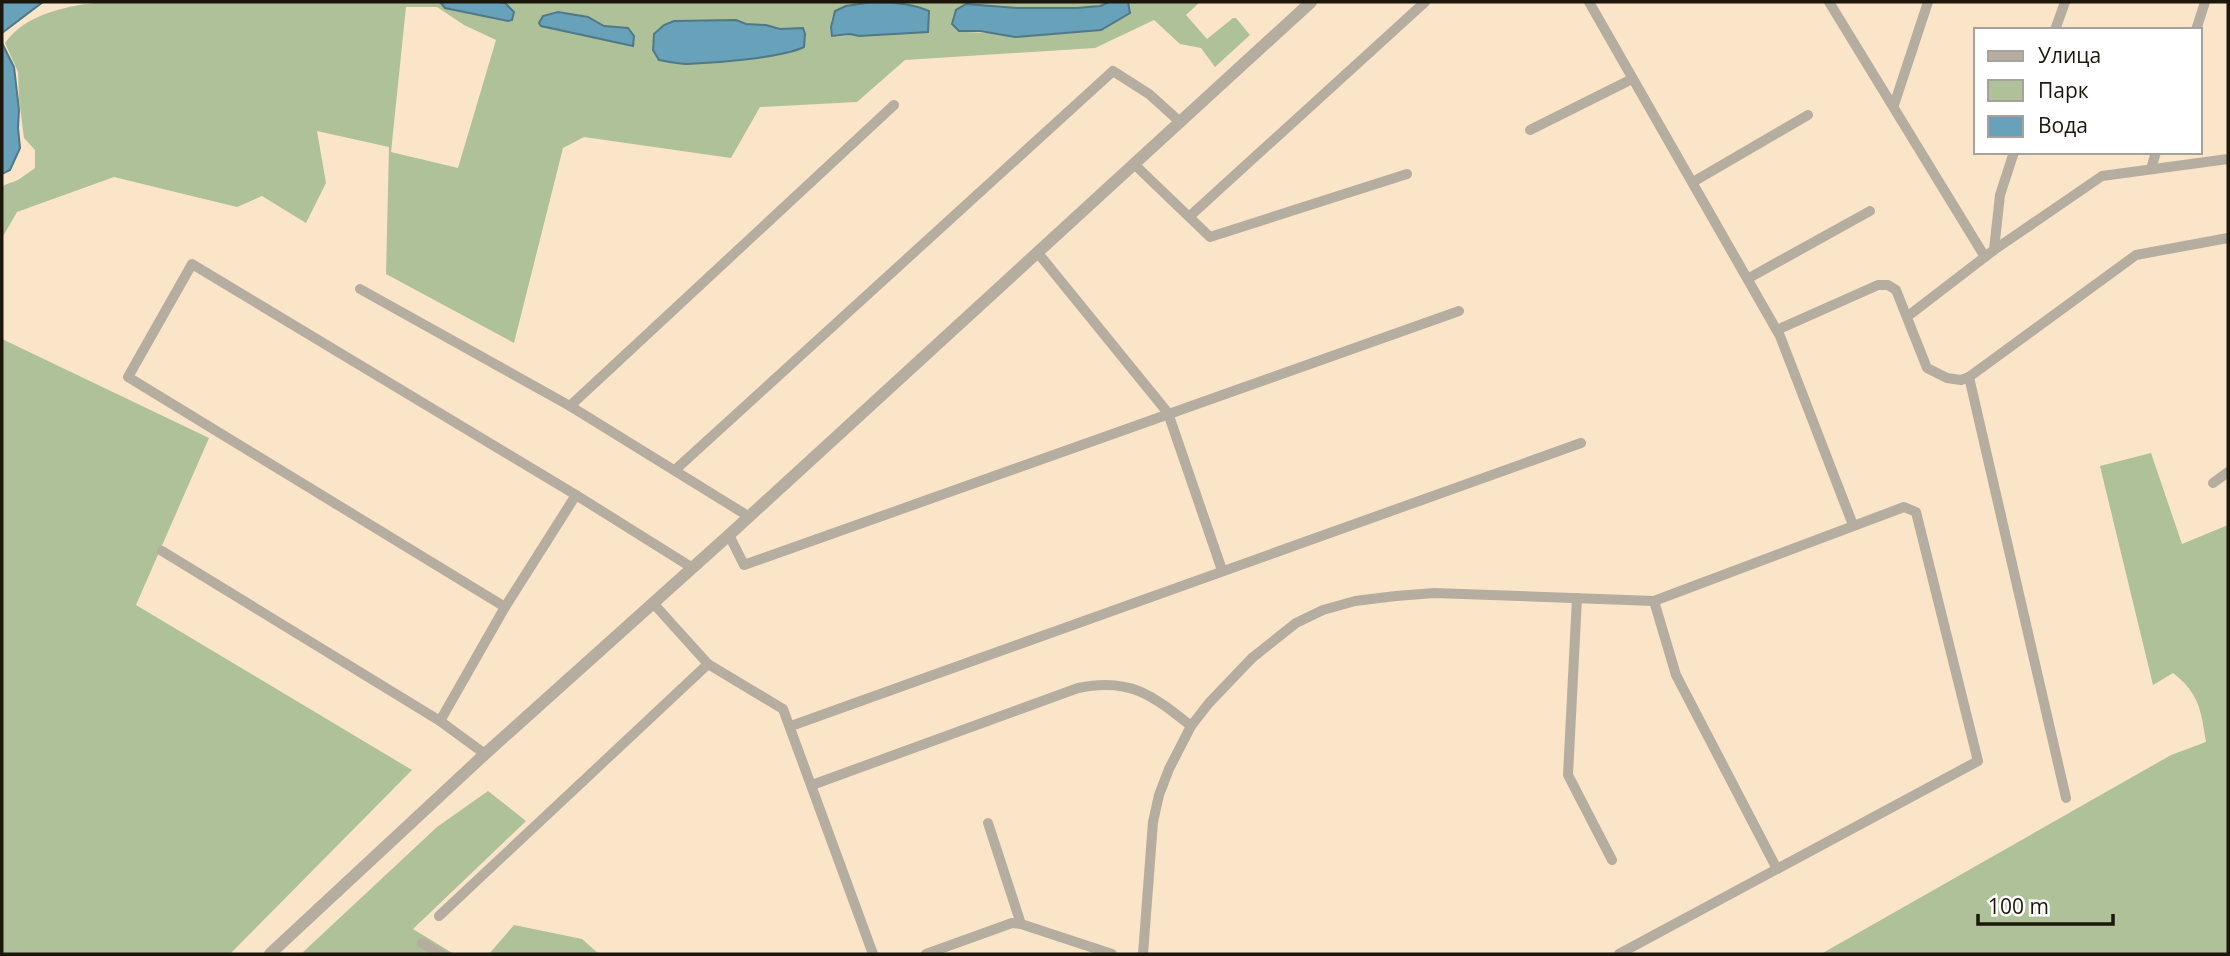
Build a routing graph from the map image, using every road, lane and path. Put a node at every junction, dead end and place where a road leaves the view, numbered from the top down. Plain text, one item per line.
1 (1311, 2) edge
2 (1425, 2) edge
3 (1589, 2) edge
4 (1829, 2) edge
5 (1928, 2) edge
6 (2065, 2) edge
7 (2205, 2) edge
8 (2056, 28) edge
9 (2197, 28) edge
10 (1632, 79) junction
11 (894, 105) dead end
12 (1894, 105) junction
13 (1808, 115) dead end
14 (1179, 121) junction
15 (1530, 130) dead end
16 (2013, 154) edge
17 (2155, 154) edge
18 (2228, 159) edge
19 (1135, 164) junction
20 (2151, 169) junction
21 (1407, 174) dead end
22 (1693, 182) junction
23 (1870, 211) dead end
24 (1190, 216) junction
25 (2228, 238) edge
26 (1038, 253) junction
27 (1990, 253) junction
28 (1749, 278) junction
29 (360, 289) dead end
30 (1459, 311) dead end
31 (1908, 316) junction
32 (1777, 330) junction
33 (1969, 377) junction
34 (570, 406) junction
35 (1168, 413) junction
36 (1581, 443) dead end
37 (675, 470) junction
38 (2228, 472) edge
39 (2213, 483) dead end
40 (576, 495) junction
41 (748, 516) junction
42 (1853, 525) junction
43 (729, 535) junction
44 (162, 551) dead end
45 (691, 567) junction
46 (1222, 570) junction
47 (1577, 598) junction
48 (1654, 601) junction
49 (653, 603) junction
50 (505, 607) junction
51 (708, 664) junction
52 (440, 721) junction
53 (790, 726) junction
54 (1191, 726) junction
55 (485, 754) junction
56 (812, 785) junction
57 (2066, 798) dead end
58 (989, 822) dead end
59 (1612, 860) dead end
60 (1777, 869) junction
61 (439, 916) dead end
62 (1021, 924) junction
63 (422, 943) dead end
64 (271, 954) edge
65 (441, 954) edge
66 (873, 954) edge
67 (926, 954) edge
68 (1112, 954) edge
69 (1143, 954) edge
70 (1619, 954) edge

1 - 14 street
2 - 24 street
3 - 10 street
4 - 12 street
5 - 12 street
6 - 8 street
7 - 9 street
10 - 15 street
10 - 22 street
11 - 34 street
12 - 27 street
13 - 22 street
14 - 19 street
14 - 37 street
16 - 27 street
17 - 20 street
18 - 20 street
19 - 24 street
19 - 26 street
20 - 27 street
21 - 24 street
22 - 28 street
23 - 28 street
25 - 33 street
26 - 35 street
26 - 41 street
27 - 31 street
28 - 32 street
29 - 34 street
30 - 35 street
31 - 32 street
31 - 33 street
32 - 42 street
33 - 57 street
34 - 37 street
35 - 43 street
35 - 46 street
36 - 46 street
37 - 41 street
38 - 39 street
40 - 45 street
40 - 50 street
40 - 50 street
41 - 43 street
42 - 48 street
42 - 60 street
43 - 45 street
44 - 52 street
45 - 49 street
46 - 53 street
47 - 48 street
47 - 54 street
47 - 59 street
48 - 60 street
49 - 51 street
49 - 55 street
50 - 52 street
51 - 53 street
51 - 61 street
52 - 55 street
53 - 56 street
54 - 56 street
54 - 69 street
55 - 64 street
56 - 66 street
58 - 62 street
60 - 70 street
62 - 67 street
62 - 68 street
63 - 65 street

